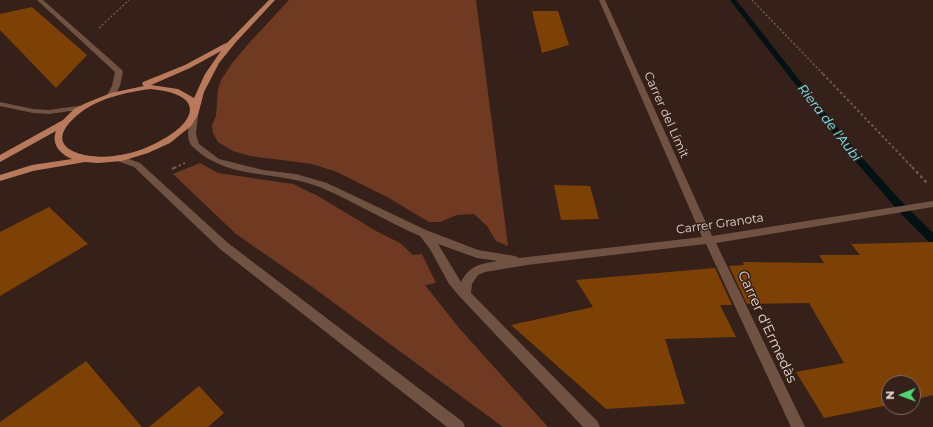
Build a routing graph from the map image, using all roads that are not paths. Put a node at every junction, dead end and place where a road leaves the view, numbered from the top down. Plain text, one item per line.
1 (40, 0) edge
2 (272, 0) edge
3 (602, 0) edge
4 (231, 42) junction
5 (132, 89) junction
6 (111, 95) junction
7 (0, 104) edge
8 (85, 107) junction
9 (194, 111) junction
10 (66, 121) junction
11 (118, 158) junction
12 (0, 159) edge
13 (88, 159) junction
14 (0, 178) edge
15 (933, 204) edge
16 (422, 233) junction
17 (709, 240) junction
18 (527, 261) junction
19 (464, 295) junction
20 (458, 427) edge
21 (593, 427) edge
22 (798, 427) edge

1 - 6 street
2 - 4 main road
3 - 17 street, Carrer del Límit
4 - 5 main road
4 - 9 main road
5 - 6 main road
5 - 9 main road
6 - 8 main road
7 - 8 street
8 - 10 main road
9 - 11 main road
9 - 16 street
10 - 12 main road
10 - 13 main road
11 - 13 main road
11 - 20 street
13 - 14 main road
15 - 17 street, Carrer Granota
16 - 18 street
16 - 19 street
17 - 18 street, Carrer Granota
17 - 22 street, Carrer d'Ermedàs
18 - 19 street
19 - 21 street

